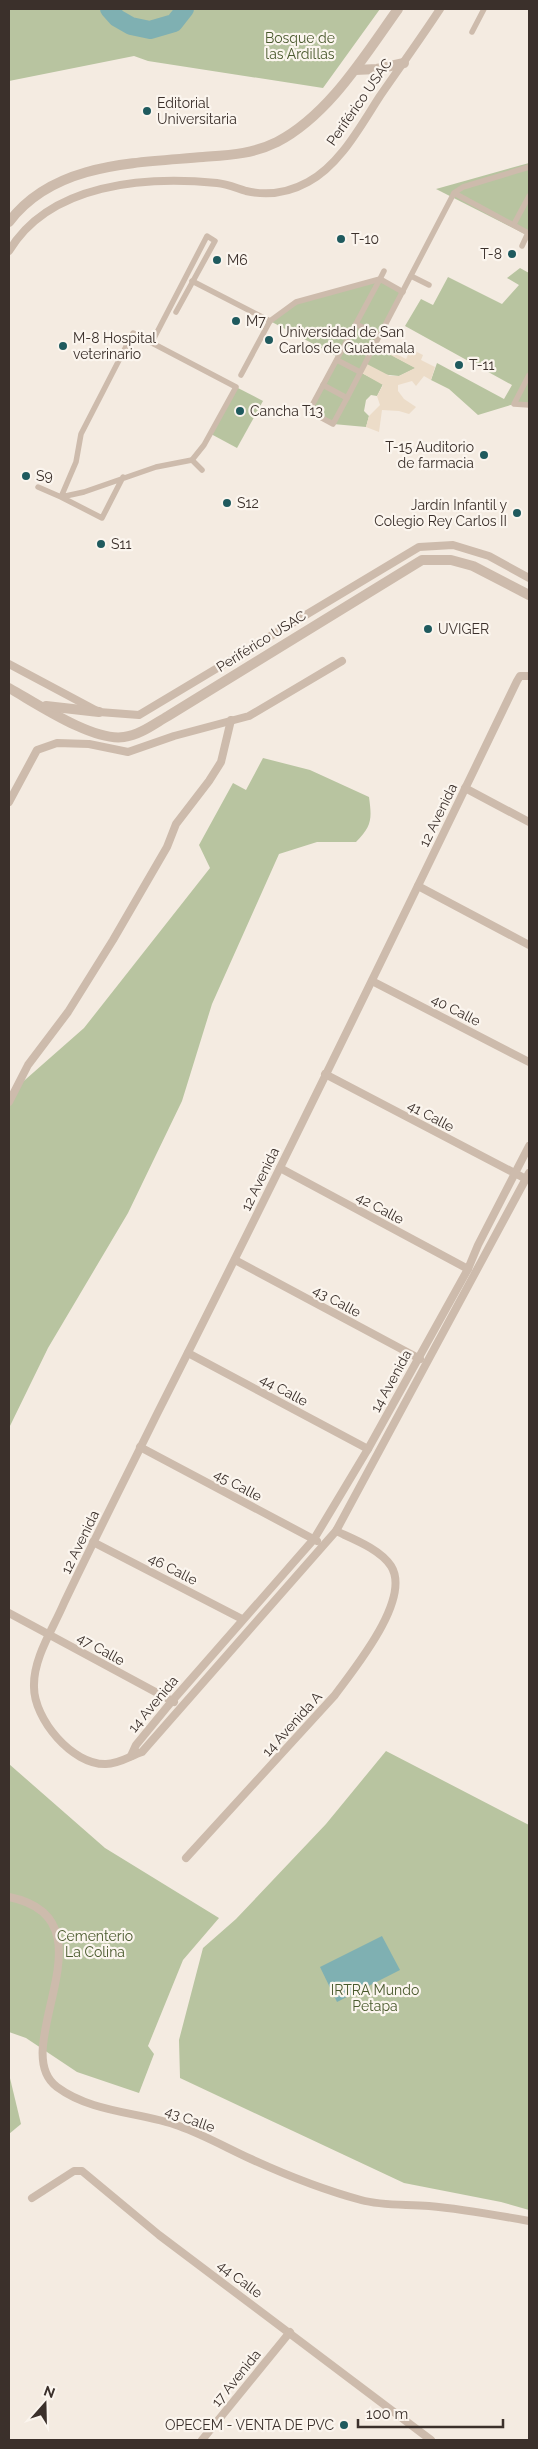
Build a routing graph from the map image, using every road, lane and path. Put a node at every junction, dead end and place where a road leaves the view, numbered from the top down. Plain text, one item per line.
1 (398, 9) edge
2 (440, 9) edge
3 (484, 9) edge
4 (472, 32) dead end
5 (404, 63) junction
6 (355, 70) junction
7 (529, 167) edge
8 (522, 169) junction
9 (529, 173) edge
10 (454, 193) junction
11 (529, 196) edge
12 (9, 222) edge
13 (514, 224) junction
14 (529, 233) edge
15 (522, 246) dead end
16 (9, 251) edge
17 (384, 271) dead end
18 (412, 276) junction
19 (380, 279) junction
20 (192, 281) junction
21 (429, 285) dead end
22 (403, 292) junction
23 (176, 312) dead end
24 (270, 321) junction
25 (356, 324) junction
26 (380, 336) junction
27 (152, 342) junction
28 (336, 360) junction
29 (360, 372) junction
30 (241, 375) dead end
31 (529, 375) edge
32 (323, 385) junction
33 (347, 398) junction
34 (529, 405) edge
35 (192, 460) junction
36 (202, 470) dead end
37 (123, 477) junction
38 (38, 487) dead end
39 (61, 497) junction
40 (529, 578) edge
41 (529, 595) edge
42 (342, 661) dead end
43 (9, 664) edge
44 (528, 676) edge
45 (9, 688) edge
46 (40, 705) junction
47 (99, 712) junction
48 (231, 720) junction
49 (465, 788) junction
50 (9, 802) edge
51 (529, 822) edge
52 (418, 886) junction
53 (529, 945) edge
54 (372, 981) junction
55 (529, 1062) edge
56 (325, 1074) junction
57 (9, 1102) edge
58 (529, 1146) edge
59 (280, 1168) junction
60 (515, 1174) junction
61 (528, 1176) edge
62 (235, 1260) junction
63 (468, 1269) junction
64 (188, 1353) junction
65 (417, 1358) junction
66 (428, 1364) junction
67 (140, 1447) junction
68 (368, 1449) junction
69 (336, 1531) junction
70 (314, 1539) junction
71 (93, 1542) junction
72 (323, 1545) junction
73 (9, 1613) edge
74 (242, 1619) junction
75 (50, 1635) junction
76 (172, 1701) junction
77 (182, 1707) junction
78 (131, 1756) junction
79 (186, 1858) dead end
80 (9, 1897) edge
81 (32, 2198) dead end
82 (529, 2221) edge
83 (290, 2332) junction
84 (202, 2440) edge
85 (431, 2440) edge

1 - 6 street, Periférico USAC
2 - 5 street, Periférico USAC
3 - 4 street
5 - 6 street
5 - 16 street, Periférico USAC
6 - 12 street, Periférico USAC
7 - 8 street
8 - 9 street
8 - 10 street
10 - 13 street
10 - 18 street
11 - 13 street
13 - 14 street
14 - 15 street
17 - 19 street
18 - 21 street
18 - 22 street
19 - 22 street
19 - 24 street
19 - 25 street
20 - 23 street
20 - 24 street
20 - 27 street
22 - 26 street
24 - 30 street
25 - 26 street
25 - 28 street
26 - 29 street
27 - 35 street
27 - 39 street
28 - 29 street
28 - 32 street
29 - 33 street
31 - 34 street
32 - 33 street
32 - 33 street
35 - 36 street
35 - 37 street
37 - 39 street
37 - 39 street
38 - 39 street
40 - 47 street, Periférico USAC
41 - 46 street, Periférico USAC
42 - 48 street
43 - 47 street, Periférico USAC
44 - 49 street, 12 Avenida
45 - 46 street, Periférico USAC
46 - 47 street
48 - 50 street
48 - 57 street
49 - 51 street
49 - 52 street, 12 Avenida
52 - 53 street
52 - 54 street, 12 Avenida
54 - 55 street, 40 Calle
54 - 56 street, 12 Avenida
56 - 59 street, 12 Avenida
56 - 60 street, 41 Calle
58 - 60 street, 14 Avenida
59 - 62 street, 12 Avenida
59 - 63 street, 42 Calle
60 - 61 street, 41 Calle
60 - 63 street, 14 Avenida
61 - 66 street, 14 Avenida
62 - 64 street, 12 Avenida
62 - 65 street, 43 Calle
63 - 65 street, 14 Avenida
64 - 67 street, 12 Avenida
64 - 68 street, 44 Calle
65 - 66 street, 43 Calle
65 - 68 street, 14 Avenida
66 - 69 street, 14 Avenida
67 - 70 street, 45 Calle
67 - 71 street, 12 Avenida
68 - 70 street, 14 Avenida
69 - 72 street, 14 Avenida
69 - 79 street, 14 Avenida A
70 - 72 street, 45 Calle
70 - 74 street, 14 Avenida
71 - 74 street, 46 Calle
71 - 75 street, 12 Avenida
72 - 77 street, 14 Avenida
73 - 75 street, 47 Calle
74 - 76 street, 14 Avenida
75 - 76 street, 47 Calle
75 - 78 street, 12 Avenida
76 - 77 street, 47 Calle
76 - 78 street, 14 Avenida
77 - 78 street, 14 Avenida
80 - 82 street, 43 Calle
81 - 83 street, 44 Calle
83 - 84 street, 17 Avenida
83 - 85 street, 44 Calle

